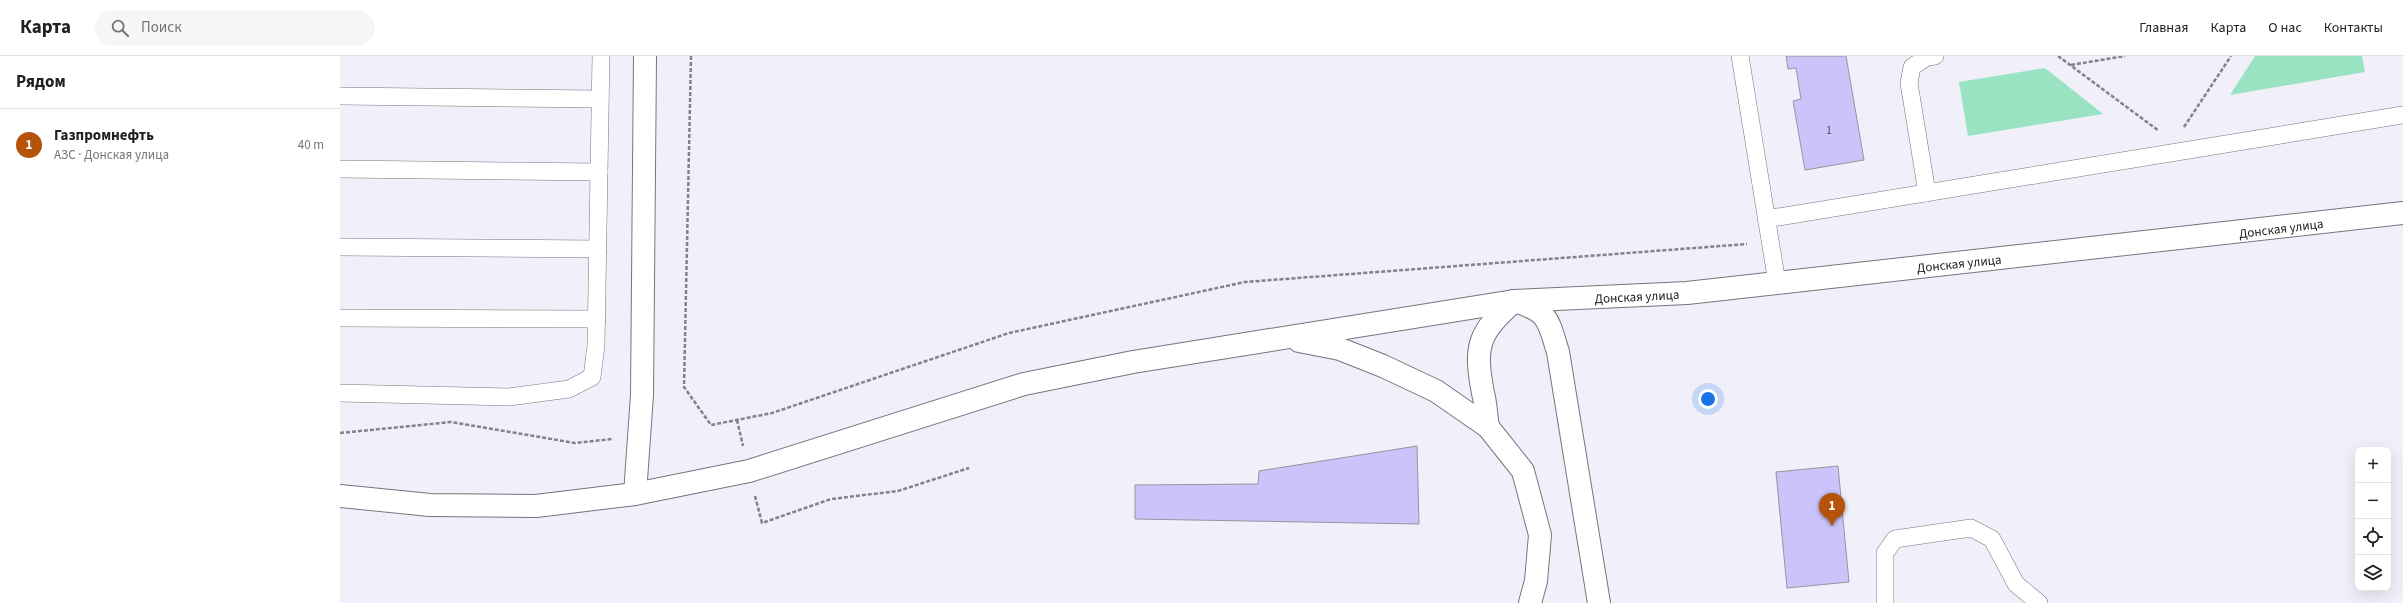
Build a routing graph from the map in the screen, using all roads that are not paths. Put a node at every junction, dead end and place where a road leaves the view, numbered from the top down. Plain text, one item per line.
1 (601, 56) edge
2 (645, 56) edge
3 (1740, 56) edge
4 (1935, 56) edge
5 (340, 96) edge
6 (600, 99) junction
7 (2403, 115) edge
8 (340, 169) edge
9 (599, 172) junction
10 (1927, 193) junction
11 (2403, 213) edge
12 (1766, 219) junction
13 (340, 247) edge
14 (598, 249) junction
15 (1776, 283) junction
16 (1514, 302) junction
17 (340, 318) edge
18 (596, 319) junction
19 (1286, 338) junction
20 (340, 393) edge
21 (1488, 427) junction
22 (635, 494) junction
23 (340, 496) edge
24 (1530, 603) edge
25 (1599, 603) edge
26 (1885, 603) edge
27 (2039, 603) edge

1 - 6 lane
2 - 22 street
3 - 12 lane
4 - 10 lane
5 - 6 lane
6 - 9 lane
7 - 10 lane
8 - 9 lane
9 - 14 lane
10 - 12 lane
11 - 15 street, Донская улица
12 - 15 lane
13 - 14 lane
14 - 18 lane
15 - 16 street, Донская улица
16 - 19 street, Донская улица
16 - 21 street
16 - 25 street
17 - 18 lane
18 - 20 lane
19 - 21 street
19 - 22 street, Донская улица
21 - 24 street
22 - 23 street, Донская улица
26 - 27 lane

